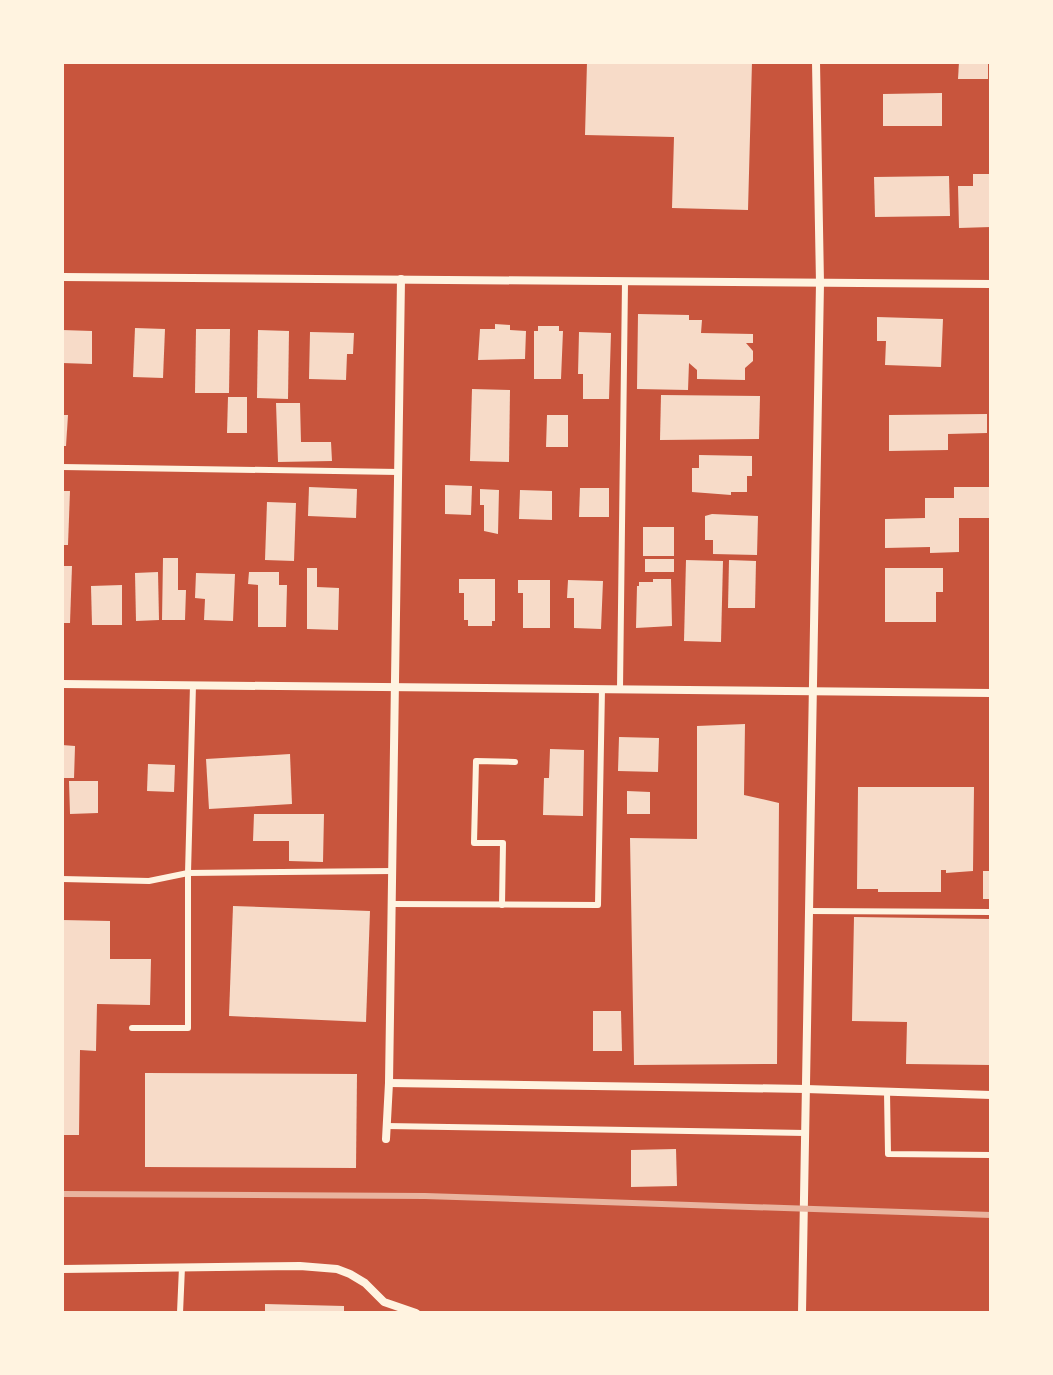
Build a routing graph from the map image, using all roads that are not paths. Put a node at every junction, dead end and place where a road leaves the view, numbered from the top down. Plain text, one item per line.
1 (816, 62) edge
2 (62, 277) edge
3 (401, 279) junction
4 (625, 282) junction
5 (820, 283) junction
6 (991, 284) edge
7 (62, 467) edge
8 (399, 472) junction
9 (62, 684) edge
10 (193, 685) junction
11 (396, 687) junction
12 (602, 689) junction
13 (620, 689) junction
14 (813, 691) junction
15 (991, 693) edge
16 (515, 762) dead end
17 (393, 871) junction
18 (188, 873) junction
19 (62, 879) edge
20 (392, 904) junction
21 (502, 905) junction
22 (809, 911) junction
23 (991, 912) edge
24 (132, 1028) dead end
25 (389, 1083) junction
26 (806, 1089) junction
27 (887, 1092) junction
28 (991, 1095) edge
29 (386, 1126) junction
30 (805, 1133) junction
31 (386, 1139) dead end
32 (991, 1155) edge
33 (182, 1267) junction
34 (62, 1269) edge
35 (384, 1302) junction
36 (180, 1313) edge
37 (384, 1313) edge
38 (416, 1313) edge
39 (802, 1313) edge

1 - 5 street
2 - 3 street
3 - 4 street
3 - 8 street
4 - 5 street
4 - 13 lane
5 - 6 street
5 - 14 street
7 - 8 lane
8 - 11 street
9 - 10 street
10 - 11 street
10 - 18 lane
11 - 12 street
11 - 17 street
12 - 13 street
12 - 21 lane
13 - 14 street
14 - 15 street
14 - 22 street
16 - 21 lane
17 - 18 lane
17 - 20 street
18 - 19 lane
18 - 24 lane
20 - 21 lane
20 - 25 street
22 - 23 lane
22 - 26 street
25 - 26 street
25 - 29 street
26 - 27 street
26 - 30 street
27 - 28 street
27 - 32 lane
29 - 30 lane
29 - 31 street
30 - 39 street
33 - 34 street
33 - 35 street
33 - 36 lane
35 - 37 street
35 - 38 street

